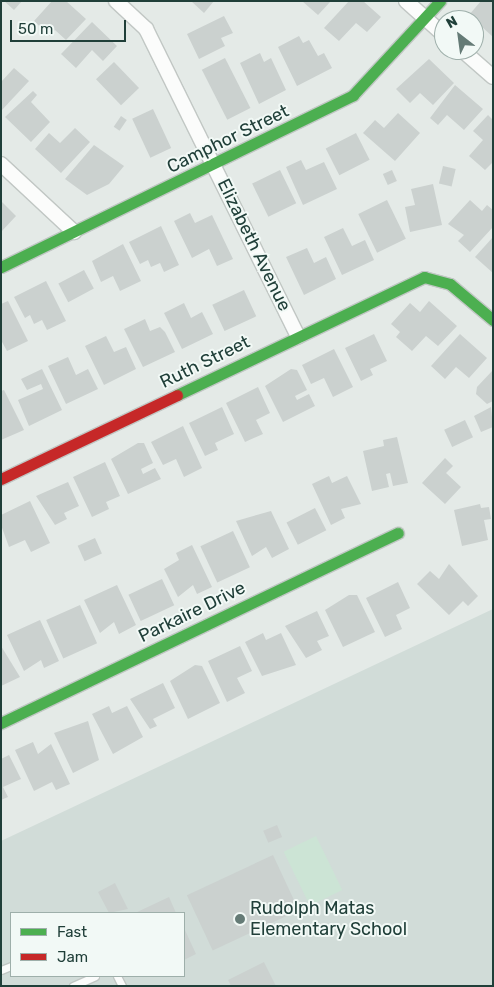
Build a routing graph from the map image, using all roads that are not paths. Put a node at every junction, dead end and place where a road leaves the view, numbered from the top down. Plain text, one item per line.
1 (116, 1) edge
2 (406, 1) edge
3 (440, 1) edge
4 (424, 18) junction
5 (434, 26) edge
6 (473, 60) edge
7 (493, 77) edge
8 (1, 164) edge
9 (216, 166) junction
10 (74, 232) junction
11 (1, 267) edge
12 (493, 320) edge
13 (298, 337) junction
14 (1, 478) edge
15 (398, 533) dead end
16 (1, 723) edge
17 (93, 977) edge
18 (73, 986) edge

1 - 9 street, Elizabeth Avenue
2 - 4 street
3 - 4 street, Camphor Street
4 - 5 street
4 - 9 street, Camphor Street
6 - 7 street
8 - 10 street
9 - 10 street, Camphor Street
9 - 13 street, Elizabeth Avenue
10 - 11 street, Camphor Street
12 - 13 street, Ruth Street
13 - 14 street, Ruth Street
15 - 16 street, Parkaire Drive
17 - 18 lane

